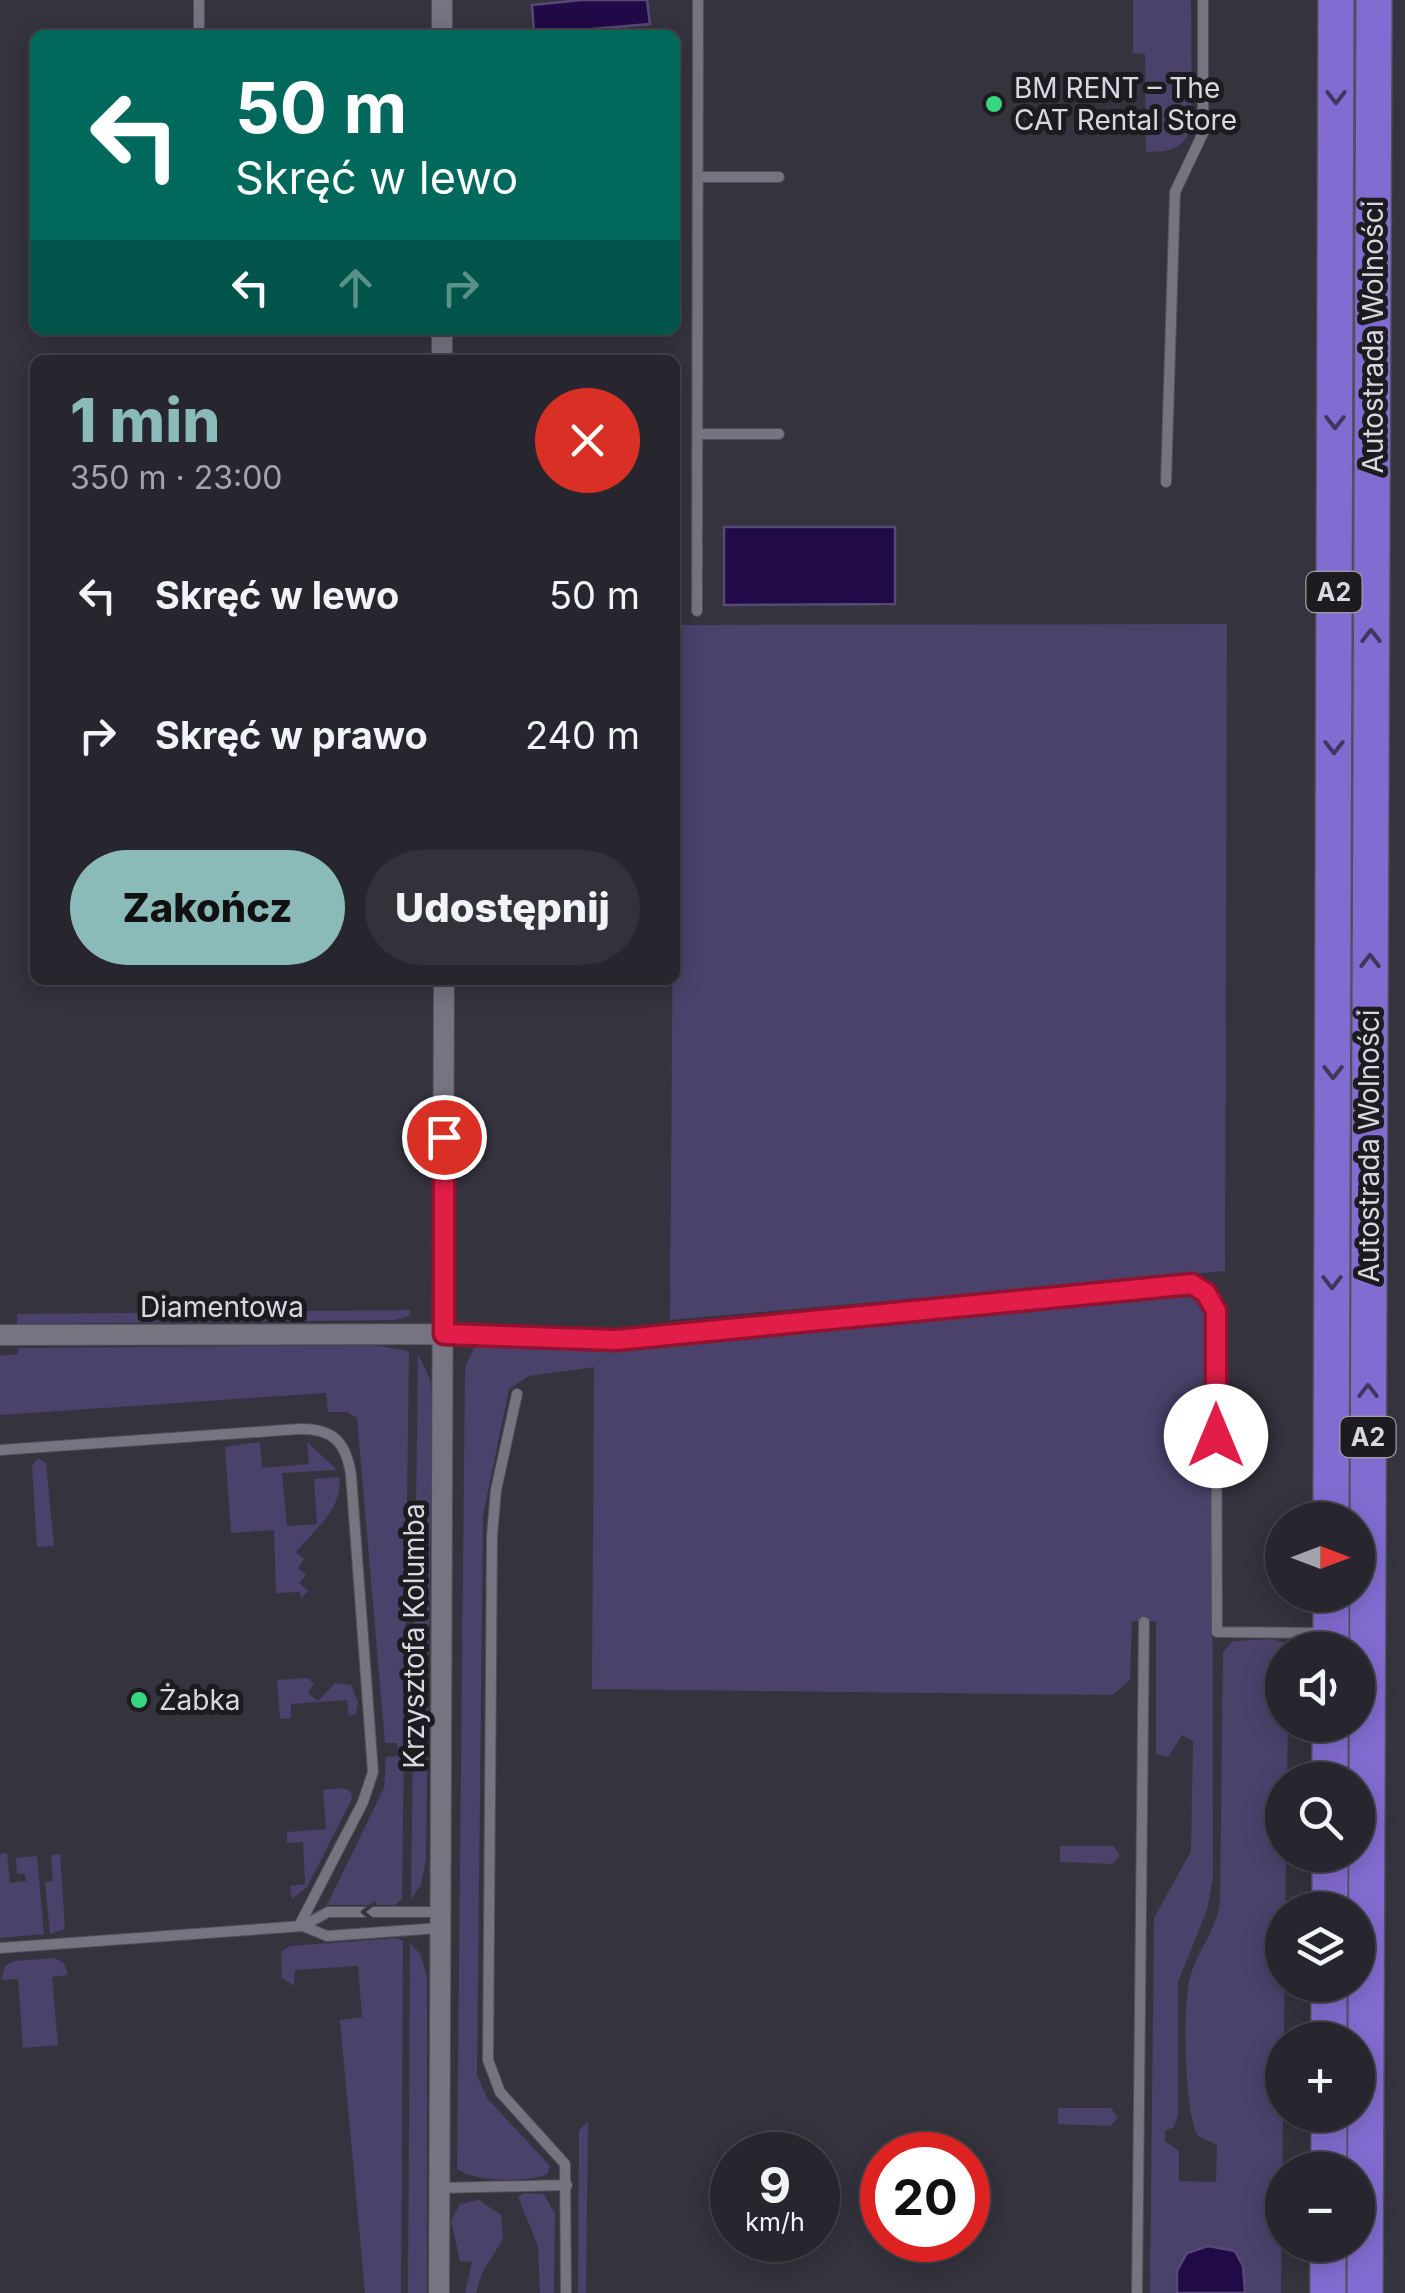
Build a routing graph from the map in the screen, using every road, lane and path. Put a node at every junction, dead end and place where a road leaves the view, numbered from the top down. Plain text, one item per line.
1 (198, 0) edge
2 (442, 0) edge
3 (698, 0) edge
4 (1204, 0) edge
5 (1336, 0) edge
6 (1374, 0) edge
7 (200, 30) edge
8 (442, 30) edge
9 (698, 176) junction
10 (779, 176) dead end
11 (698, 434) junction
12 (779, 434) dead end
13 (1166, 482) dead end
14 (697, 610) dead end
15 (444, 985) edge
16 (444, 1334) junction
17 (0, 1335) edge
18 (517, 1394) dead end
19 (0, 1450) edge
20 (1331, 1502) edge
21 (1144, 1622) dead end
22 (1265, 1636) edge
23 (439, 1920) junction
24 (301, 1926) junction
25 (0, 1948) edge
26 (567, 2186) junction
27 (438, 2188) junction
28 (1328, 2262) edge
29 (438, 2293) edge
30 (566, 2293) edge
31 (1138, 2293) edge
32 (1328, 2293) edge
33 (1365, 2293) edge

1 - 7 lane
2 - 8 street
3 - 9 lane
4 - 13 lane
5 -> 20 highway, Autostrada Wolności / A2
33 -> 6 highway, Autostrada Wolności / A2
9 - 10 lane
9 - 11 lane
11 - 12 lane
11 - 14 lane
15 - 16 street, Krzysztofa Kolumba
16 - 17 street, Diamentowa
16 - 22 lane
16 - 23 street, Krzysztofa Kolumba
18 - 26 lane
19 - 24 lane
21 - 31 lane
23 - 24 lane
23 -> 24 lane
23 - 27 street, Krzysztofa Kolumba
24 - 25 lane
26 - 27 lane
26 - 30 lane
27 - 29 street, Krzysztofa Kolumba
28 - 32 highway

